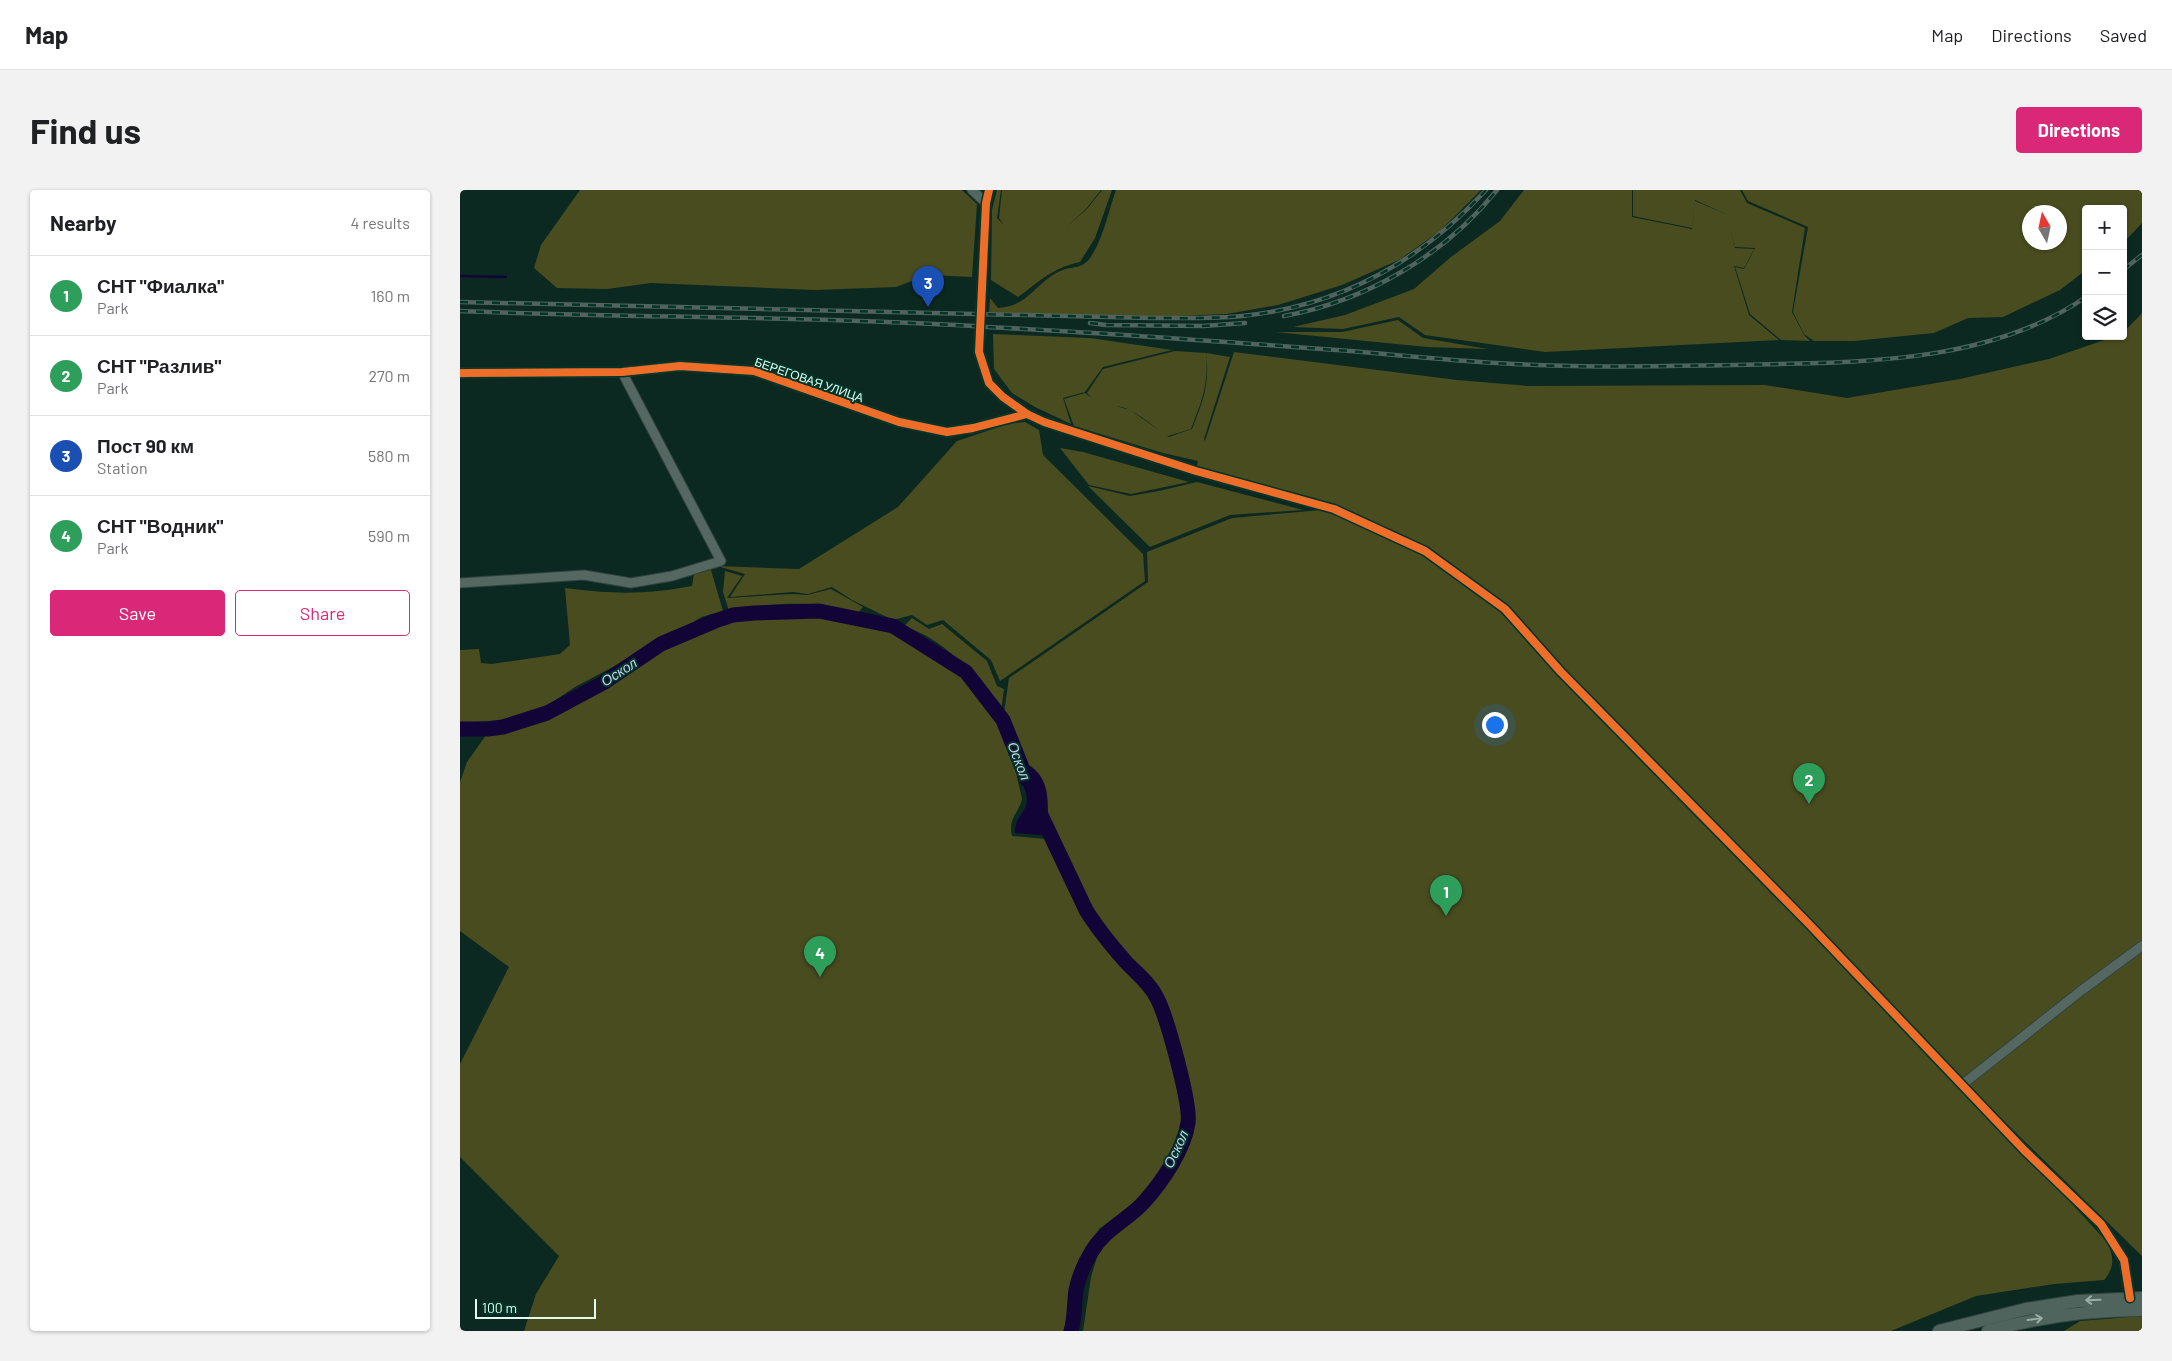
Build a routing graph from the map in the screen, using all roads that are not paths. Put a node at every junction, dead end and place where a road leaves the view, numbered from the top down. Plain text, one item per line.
1 (972, 190) edge
2 (989, 190) edge
3 (986, 203) junction
4 (622, 372) junction
5 (460, 373) edge
6 (1027, 414) junction
7 (460, 583) edge
8 (2142, 946) edge
9 (1963, 1084) junction
10 (2130, 1304) edge
11 (1939, 1331) edge
12 (1988, 1331) edge

1 - 3 street
2 - 3 street
3 - 6 street
4 - 5 street, БЕРЕГОВАЯ УЛИЦА
4 - 6 street, БЕРЕГОВАЯ УЛИЦА
4 - 7 street
6 - 9 street
8 - 9 street
9 - 10 street
10 -> 11 main road
12 -> 10 main road

